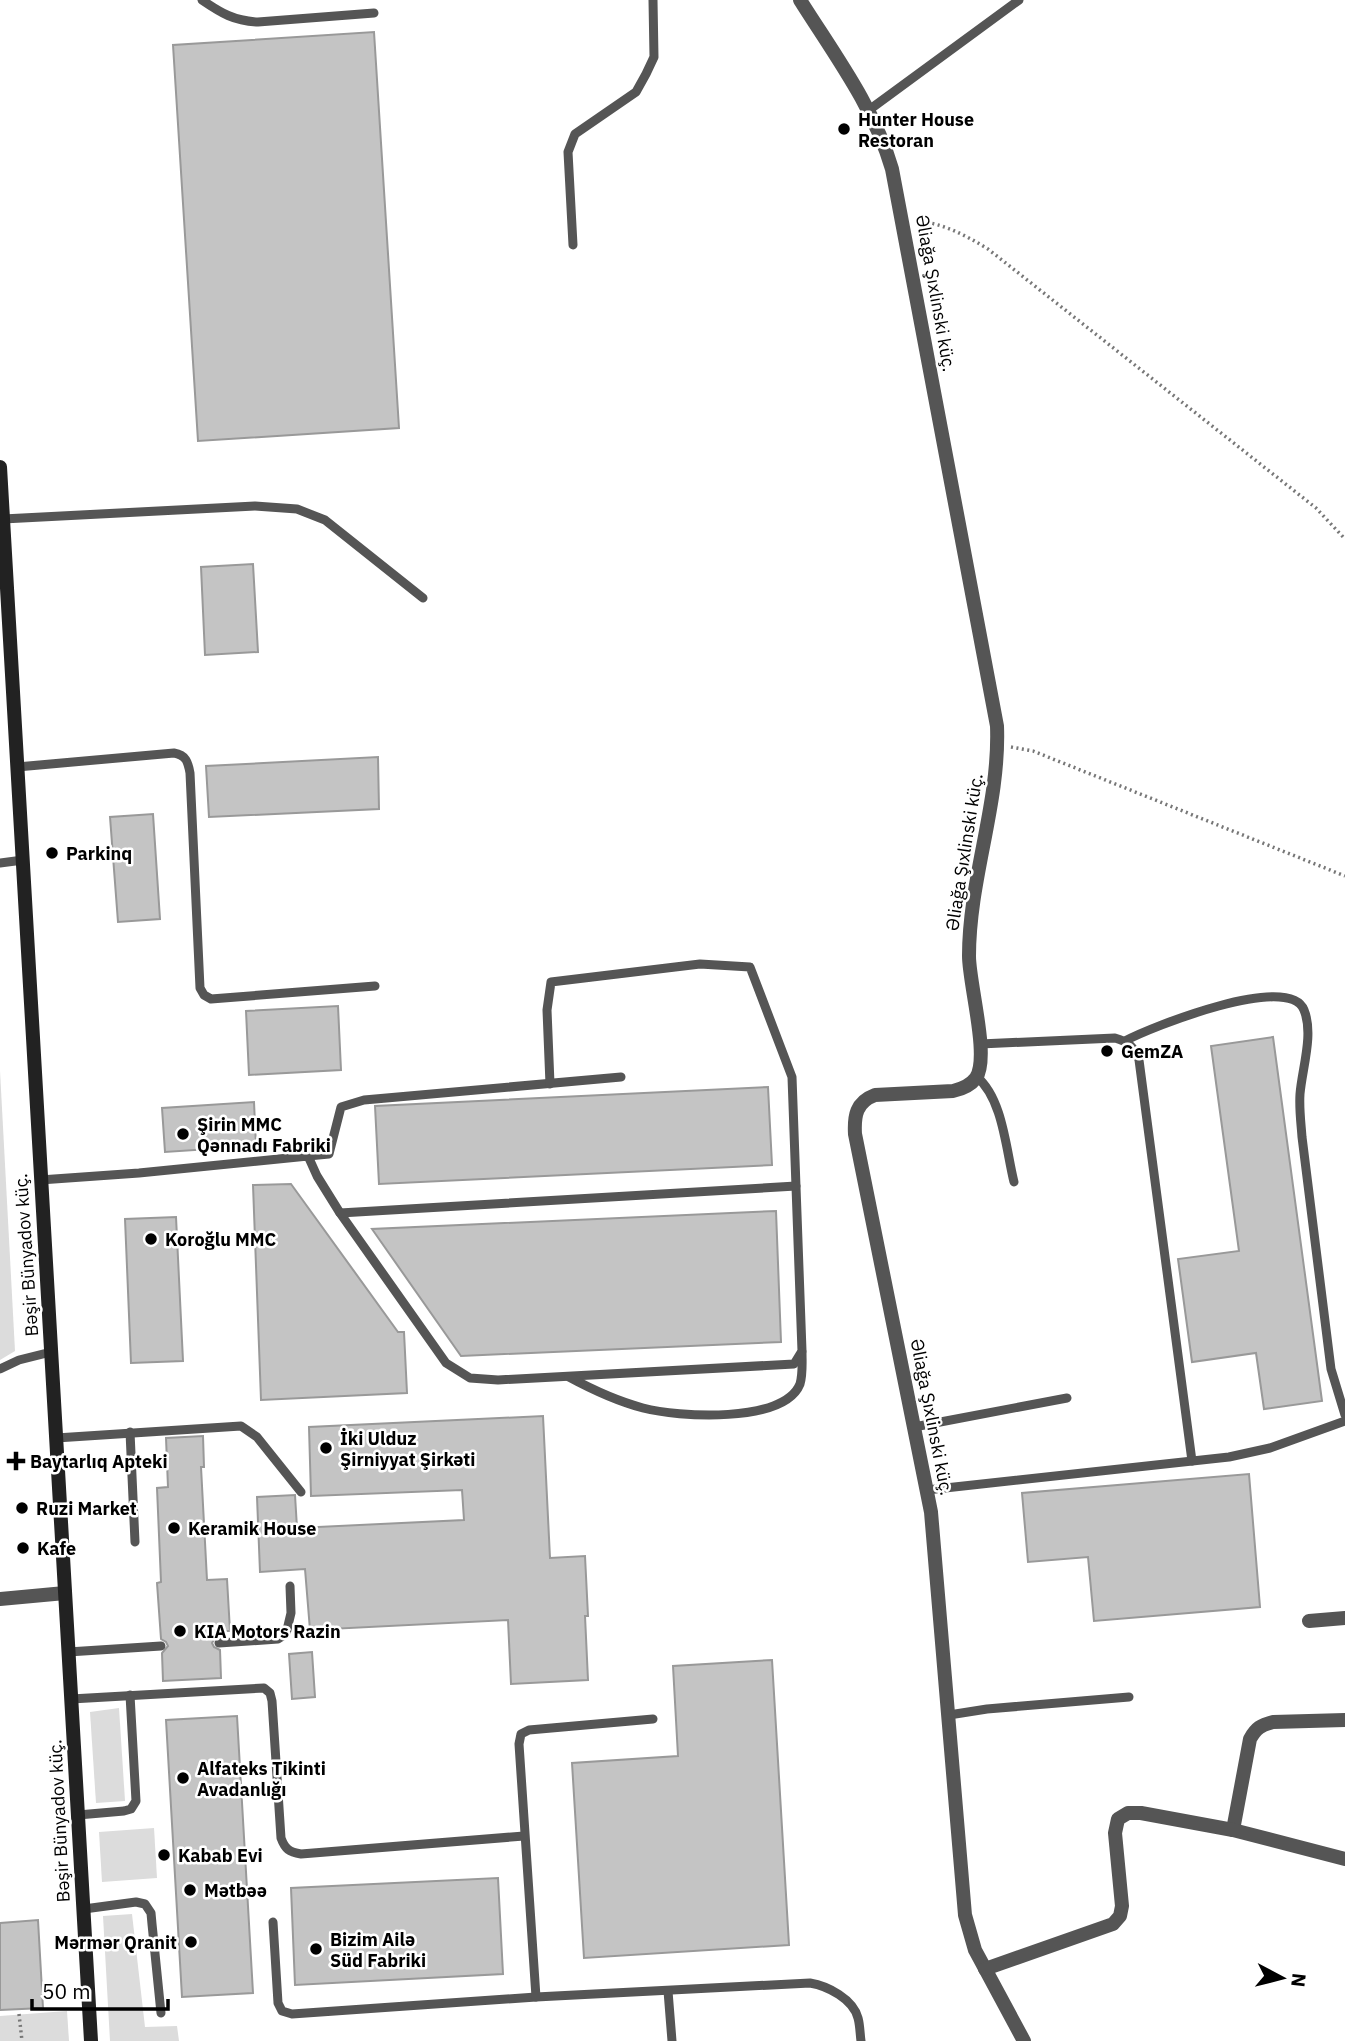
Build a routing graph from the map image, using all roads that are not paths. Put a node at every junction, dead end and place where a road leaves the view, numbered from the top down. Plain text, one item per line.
1 (202, 0) edge
2 (653, 0) edge
3 (800, 0) edge
4 (1019, 0) edge
5 (374, 13) dead end
6 (869, 110) junction
7 (573, 245) dead end
8 (0, 467) edge
9 (0, 474) edge
10 (3, 519) junction
11 (3, 573) edge
12 (424, 598) dead end
13 (17, 767) junction
14 (23, 860) junction
15 (0, 863) edge
16 (375, 986) dead end
17 (1125, 1041) junction
18 (980, 1044) junction
19 (621, 1077) dead end
20 (977, 1077) junction
21 (550, 1084) junction
22 (308, 1156) junction
23 (40, 1180) junction
24 (1014, 1182) dead end
25 (796, 1186) junction
26 (340, 1213) junction
27 (802, 1351) junction
28 (51, 1352) junction
29 (0, 1369) edge
30 (567, 1376) junction
31 (1067, 1398) dead end
32 (1345, 1415) edge
33 (1345, 1421) edge
34 (915, 1427) junction
35 (130, 1432) junction
36 (56, 1438) junction
37 (1192, 1461) junction
38 (927, 1490) junction
39 (301, 1492) dead end
40 (135, 1542) dead end
41 (290, 1586) dead end
42 (65, 1593) junction
43 (0, 1599) edge
44 (1345, 1618) edge
45 (1309, 1621) dead end
46 (219, 1643) dead end
47 (161, 1646) dead end
48 (68, 1652) junction
49 (131, 1695) junction
50 (1129, 1697) dead end
51 (71, 1699) junction
52 (949, 1715) junction
53 (653, 1719) dead end
54 (1345, 1720) edge
55 (78, 1815) junction
56 (1233, 1830) junction
57 (524, 1836) junction
58 (1345, 1859) edge
59 (84, 1909) junction
60 (273, 1922) dead end
61 (985, 1969) junction
62 (668, 1991) junction
63 (536, 1997) junction
64 (161, 2012) dead end
65 (91, 2041) edge
66 (672, 2041) edge
67 (861, 2041) edge
68 (1024, 2041) edge

1 - 5 lane
2 - 7 lane
3 - 6 street, Əliağa Şıxlinski küç.
4 - 6 lane
6 - 18 street, Əliağa Şıxlinski küç.
8 - 9 street, Bəşir Bünyadov küç.
9 - 10 street, Bəşir Bünyadov küç.
10 - 11 street, Bəşir Bünyadov küç.
10 - 12 lane
11 - 13 street, Bəşir Bünyadov küç.
13 - 14 street, Bəşir Bünyadov küç.
13 - 16 lane
14 - 15 lane
14 - 23 street, Bəşir Bünyadov küç.
17 - 18 lane
17 - 32 lane
17 - 37 lane
18 - 20 street, Əliağa Şıxlinski küç.
19 - 21 lane
20 - 24 lane
20 - 34 street, Əliağa Şıxlinski küç.
21 - 22 lane
21 - 25 lane
22 - 23 lane
22 - 26 lane
23 - 28 street, Bəşir Bünyadov küç.
25 - 26 lane
25 - 27 lane
26 - 30 lane
27 - 30 lane
27 - 30 lane
28 - 29 lane
28 - 36 street, Bəşir Bünyadov küç.
31 - 34 lane
33 - 37 lane
34 - 38 street, Əliağa Şıxlinski küç.
35 - 36 lane
35 - 39 lane
35 - 40 lane
36 - 42 street, Bəşir Bünyadov küç.
37 - 38 lane
38 - 52 street, Əliağa Şıxlinski küç.
41 - 46 lane
42 - 43 street
42 - 48 street, Bəşir Bünyadov küç.
44 - 45 street
47 - 48 lane
48 - 51 street, Bəşir Bünyadov küç.
49 - 51 lane
49 - 55 lane
49 - 57 lane
50 - 52 lane
51 - 55 street, Bəşir Bünyadov küç.
52 - 61 street, Əliağa Şıxlinski küç.
53 - 57 lane
54 - 56 street
55 - 59 street, Bəşir Bünyadov küç.
56 - 58 street
56 - 61 street
57 - 63 lane
59 - 64 lane
59 - 65 street, Bəşir Bünyadov küç.
60 - 63 lane
61 - 68 street, Əliağa Şıxlinski küç.
62 - 63 lane
62 - 66 lane
62 - 67 lane

